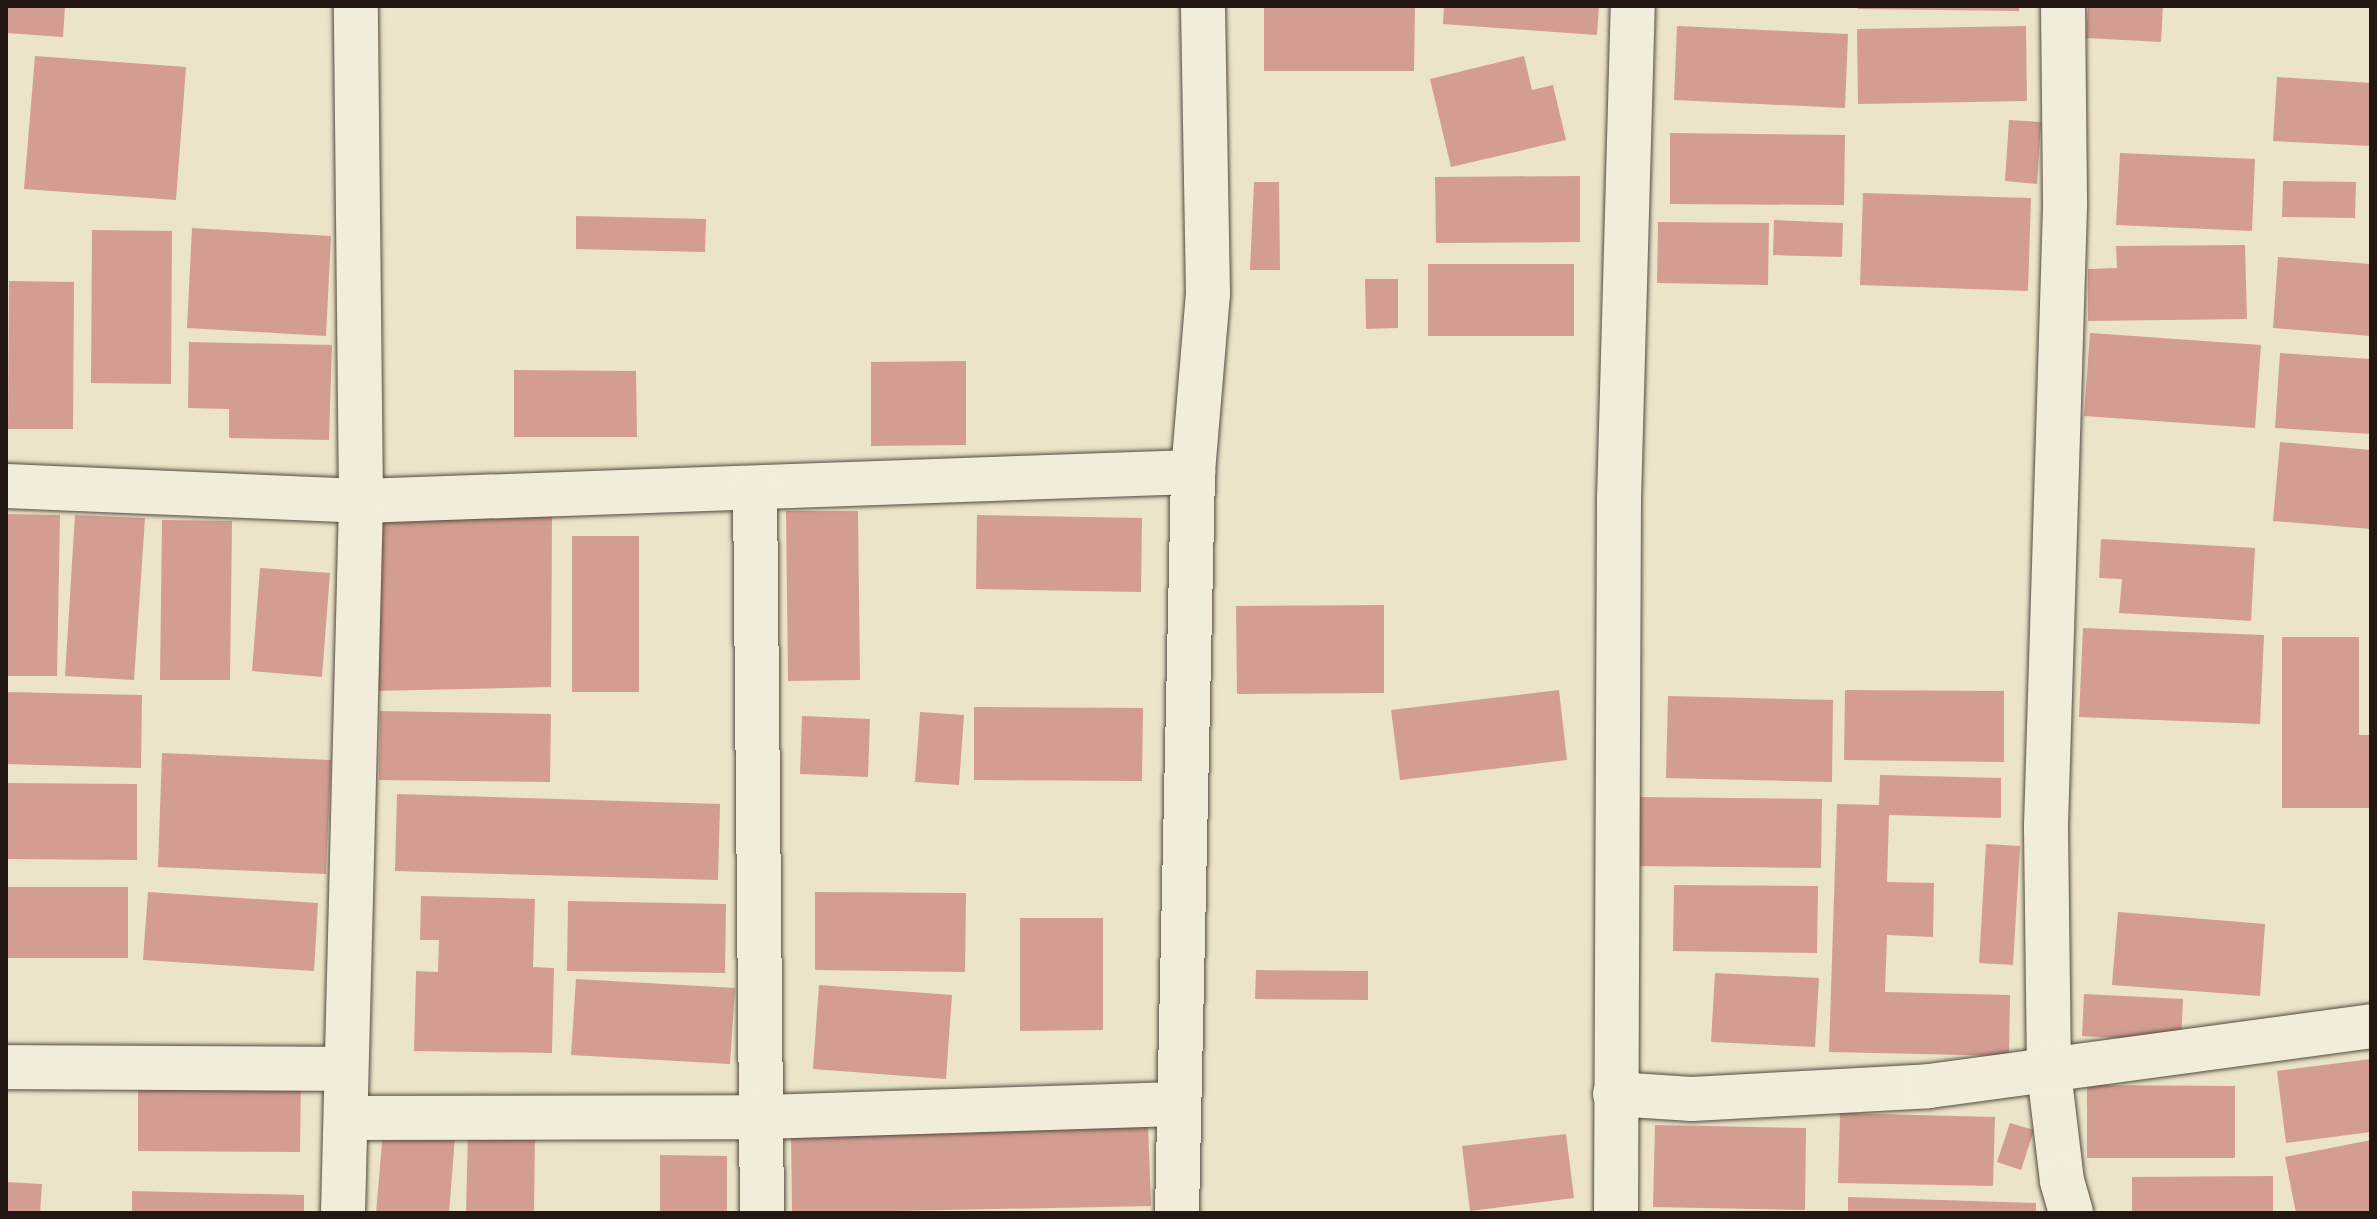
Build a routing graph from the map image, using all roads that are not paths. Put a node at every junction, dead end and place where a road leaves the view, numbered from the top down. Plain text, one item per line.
1 (356, 6) edge
2 (1203, 6) edge
3 (1633, 6) edge
4 (2063, 6) edge
5 (1193, 472) junction
6 (6, 486) edge
7 (755, 488) junction
8 (361, 501) junction
9 (2371, 1026) edge
10 (6, 1067) edge
11 (344, 1069) junction
12 (2049, 1072) junction
13 (1615, 1094) junction
14 (1177, 1104) junction
15 (762, 1117) junction
16 (346, 1118) junction
17 (343, 1213) edge
18 (762, 1213) edge
19 (1177, 1213) edge
20 (1616, 1213) edge
21 (2071, 1213) edge

1 - 8 street
2 - 5 street
3 - 13 street
4 - 12 street
5 - 7 street
5 - 14 street
6 - 8 street
7 - 8 street
7 - 15 street
8 - 11 street
9 - 12 street
10 - 11 street
11 - 16 street
12 - 13 street
12 - 21 street
13 - 20 street
14 - 15 street
14 - 19 street
15 - 16 street
15 - 18 street
16 - 17 street

